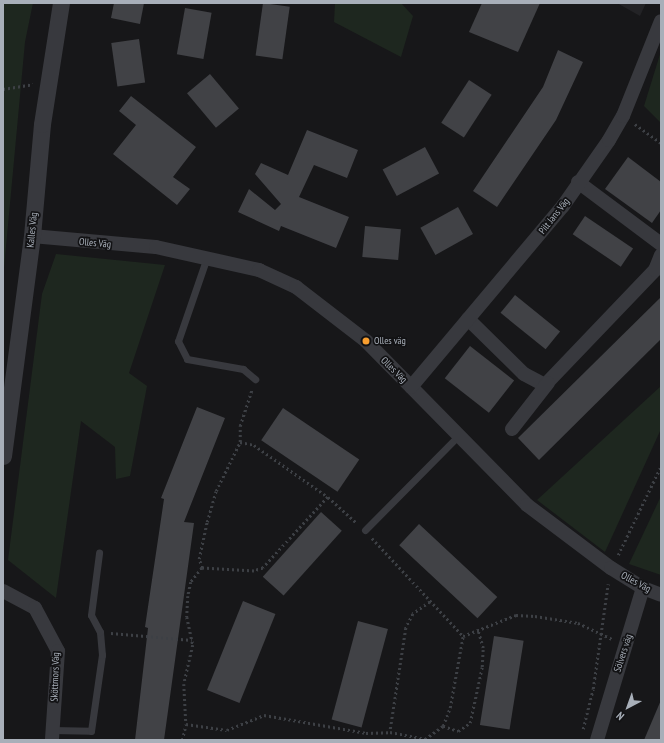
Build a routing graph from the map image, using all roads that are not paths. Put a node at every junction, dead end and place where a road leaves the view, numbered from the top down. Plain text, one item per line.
1 (61, 3) edge
2 (661, 21) edge
3 (578, 182) junction
4 (32, 236) junction
5 (661, 244) edge
6 (661, 256) edge
7 (207, 257) junction
8 (468, 319) junction
9 (256, 379) road end
10 (548, 383) junction
11 (410, 387) junction
12 (512, 428) dead end
13 (457, 437) junction
14 (3, 456) edge
15 (365, 530) road end
16 (99, 553) dead end
17 (643, 588) junction
18 (3, 591) edge
19 (661, 594) edge
20 (52, 735) edge
21 (597, 740) edge

1 - 4 street, Kalles Väg
2 - 3 street, Pilt Jans Väg
3 - 5 street
3 - 8 street, Pilt Jans Väg
4 - 7 street, Olles Väg
4 - 14 street, Kalles Väg
6 - 10 street
7 - 9 lane
7 - 11 street, Olles Väg
8 - 10 street
8 - 11 street, Pilt Jans Väg
10 - 12 street
11 - 13 street, Olles Väg
13 - 15 lane
13 - 17 street, Olles Väg
16 - 20 lane
17 - 19 street, Olles Väg
17 - 21 street, Sölvers väg
18 - 20 street, Sköttmors Väg

